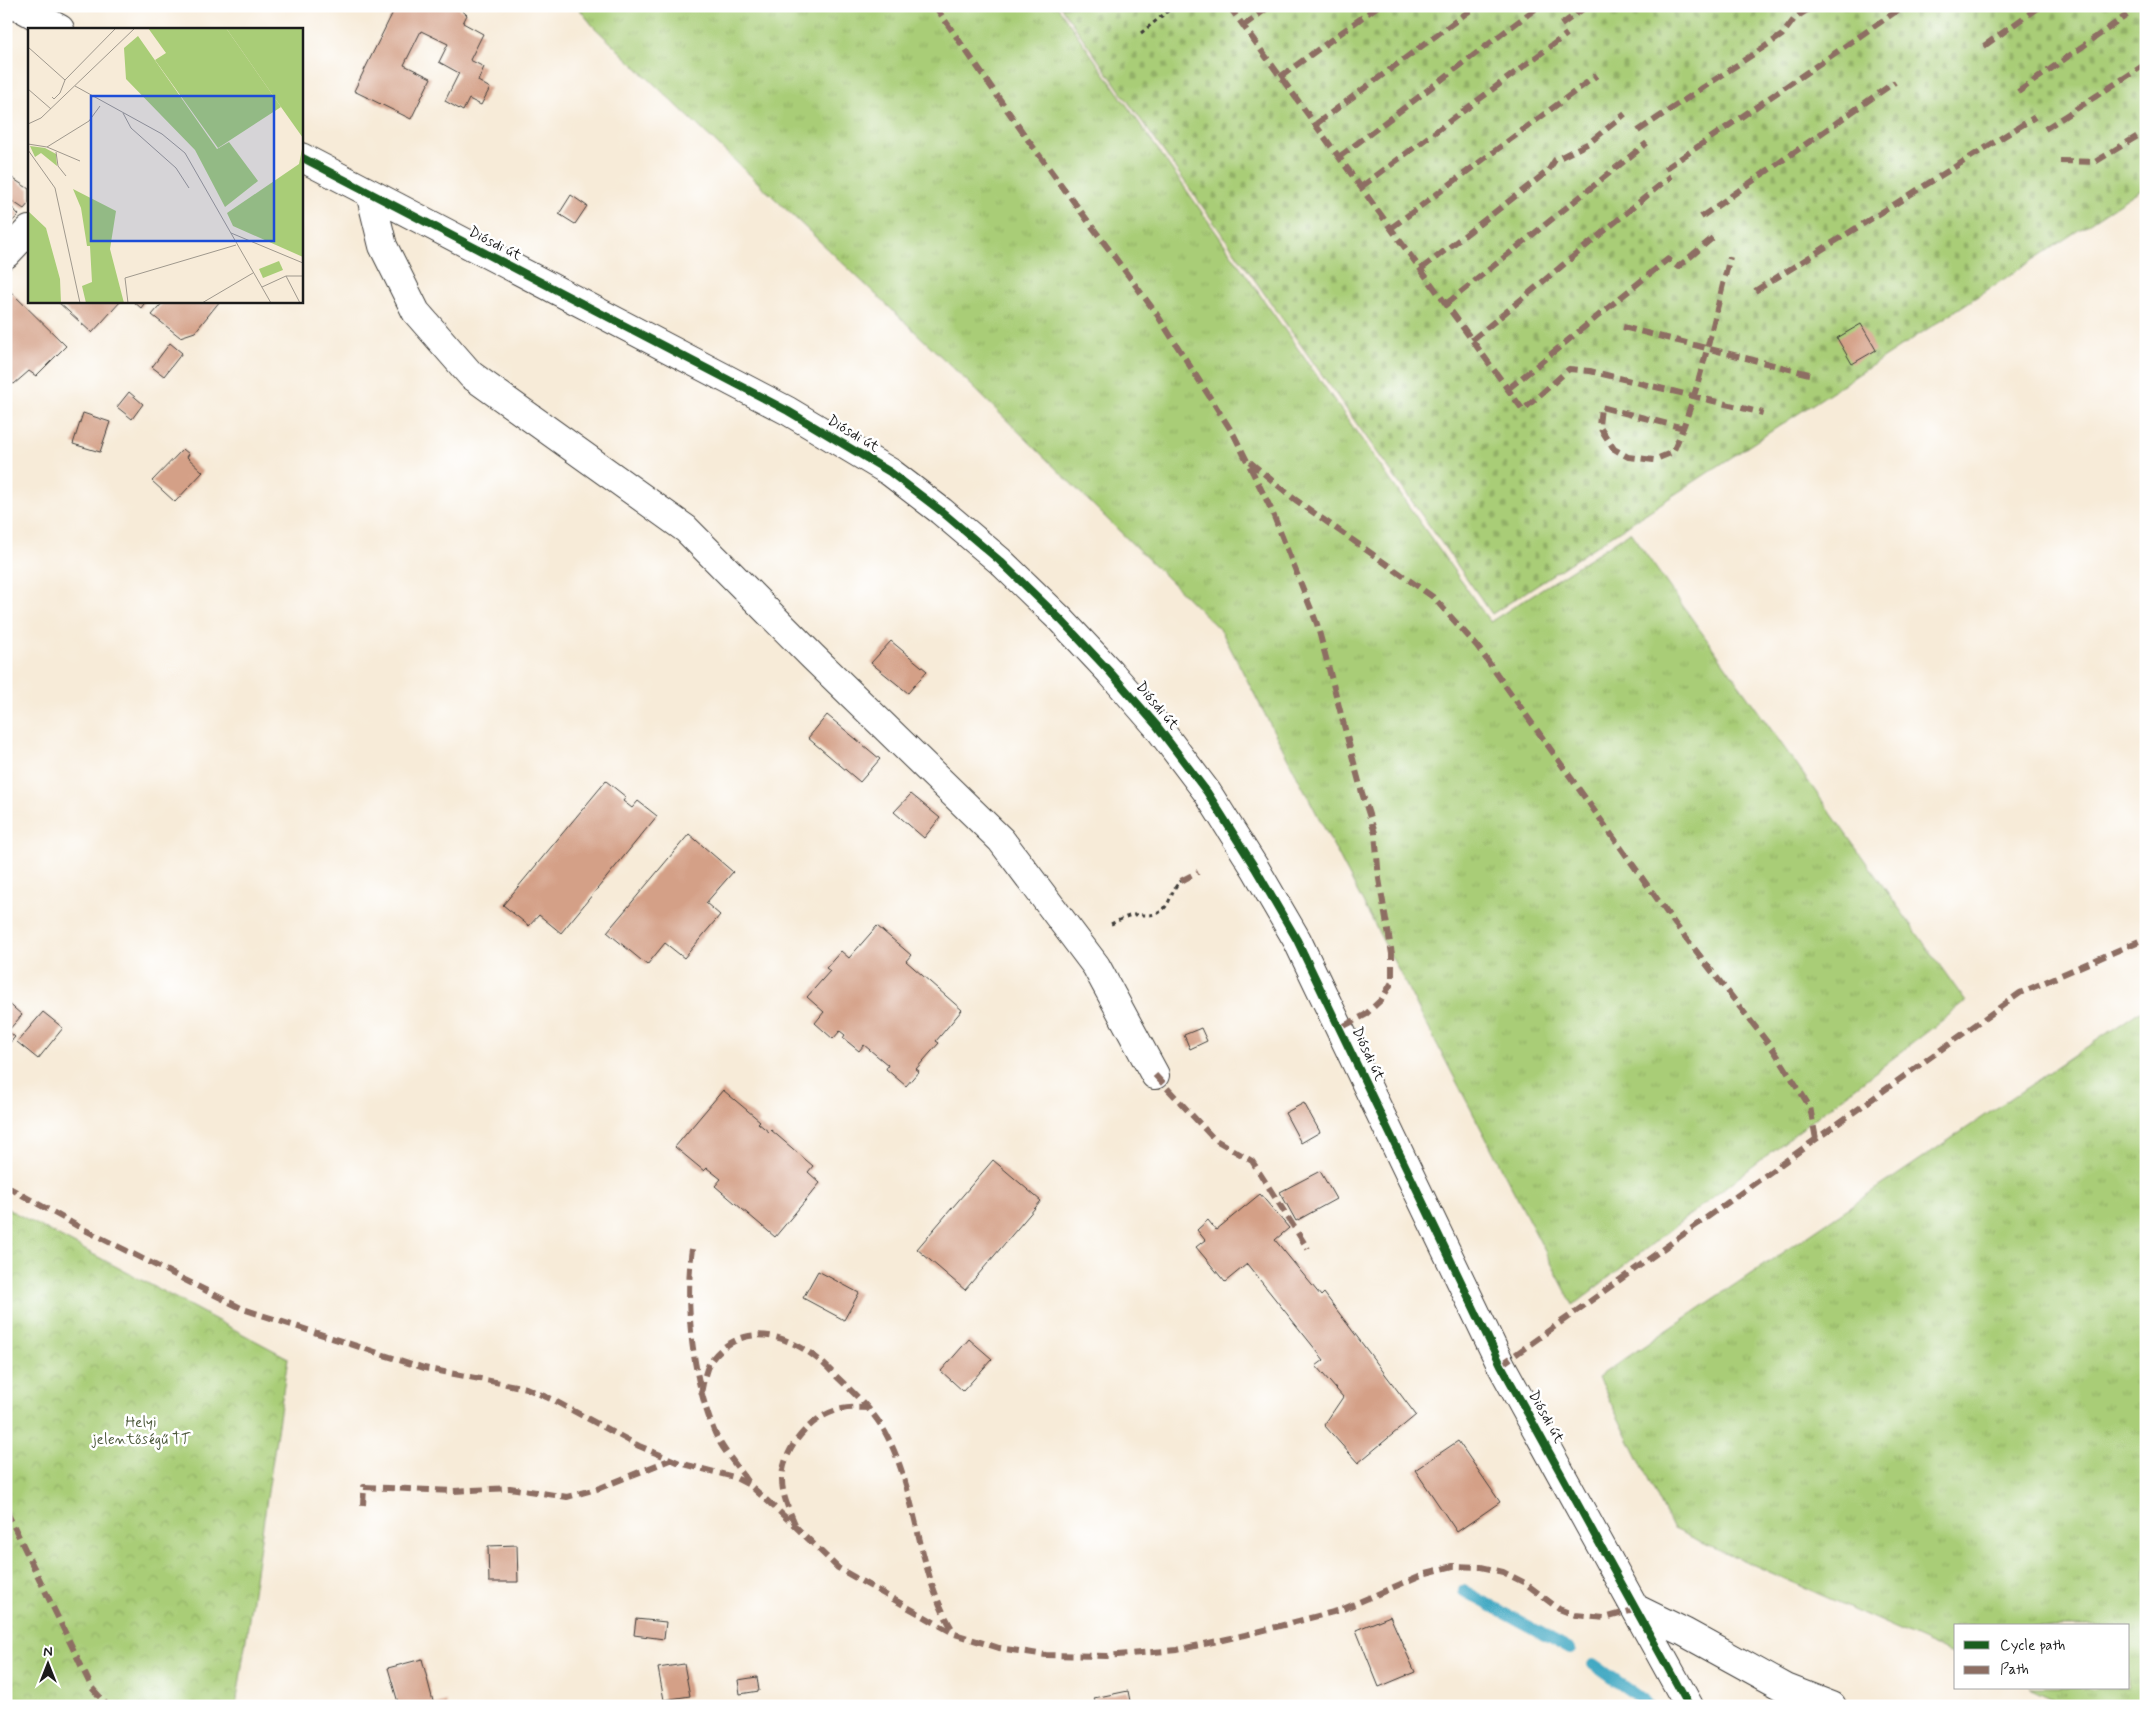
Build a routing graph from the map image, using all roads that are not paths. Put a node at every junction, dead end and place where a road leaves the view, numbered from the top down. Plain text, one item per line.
1 (18, 6) edge
2 (58, 28) edge
3 (302, 158) edge
4 (370, 193) junction
5 (28, 231) edge
6 (6, 254) edge
7 (1154, 1075) dead end
8 (1636, 1609) junction
9 (1689, 1706) edge
10 (1832, 1706) edge

1 - 2 street
3 - 4 street, Diósdi út
4 - 7 street
4 - 8 street, Diósdi út
5 - 6 street
8 - 9 street, Diósdi út
8 - 10 street

